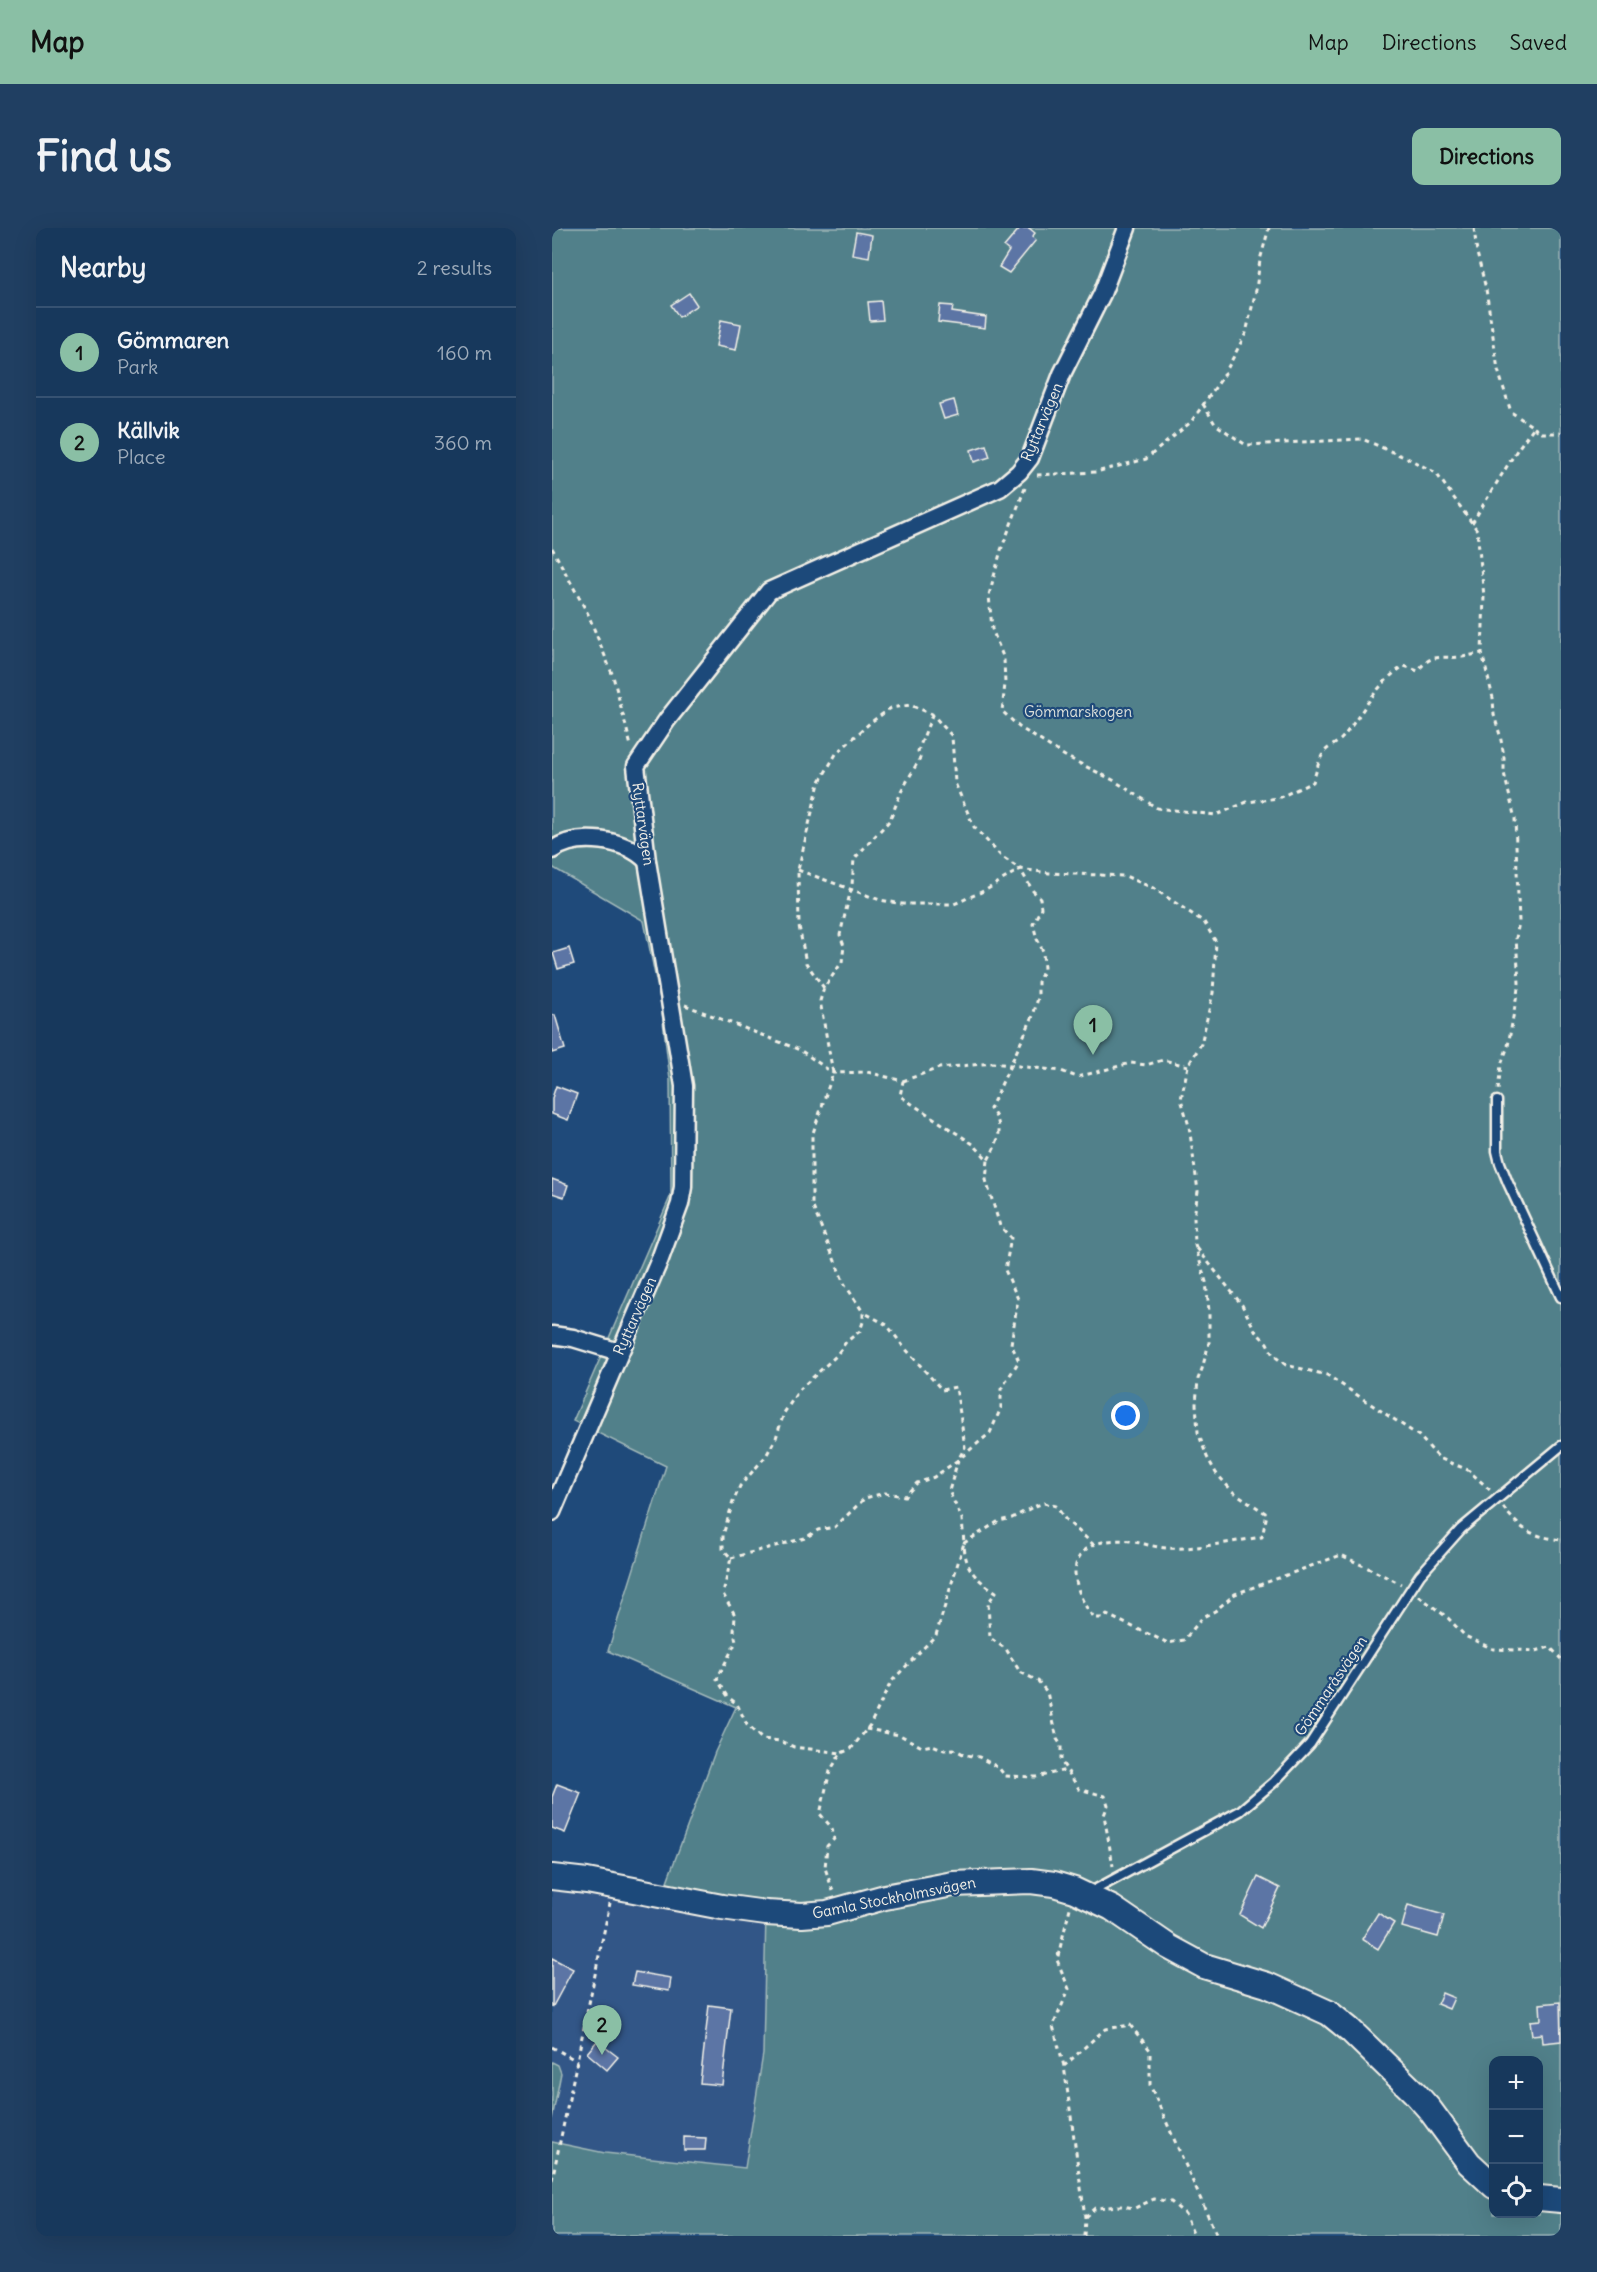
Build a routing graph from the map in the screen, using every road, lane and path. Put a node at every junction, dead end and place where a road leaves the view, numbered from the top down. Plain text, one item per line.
1 (1127, 228) edge
2 (1269, 228) edge
3 (1474, 228) edge
4 (1203, 404) junction
5 (1533, 428) junction
6 (1561, 434) edge
7 (1022, 476) junction
8 (1472, 523) junction
9 (552, 548) edge
10 (1482, 653) junction
11 (932, 714) junction
12 (636, 766) junction
13 (552, 850) edge
14 (647, 861) junction
15 (1020, 869) junction
16 (798, 870) junction
17 (850, 891) junction
18 (824, 988) junction
19 (669, 999) junction
20 (1011, 1065) junction
21 (1188, 1066) junction
22 (834, 1073) junction
23 (903, 1081) junction
24 (1497, 1101) joint
25 (988, 1160) junction
26 (1195, 1245) junction
27 (1561, 1297) edge
28 (863, 1312) junction
29 (552, 1335) edge
30 (619, 1352) junction
31 (1561, 1446) edge
32 (958, 1460) junction
33 (1498, 1498) junction
34 (552, 1512) edge
35 (1561, 1540) edge
36 (964, 1543) junction
37 (1094, 1545) junction
38 (732, 1558) junction
39 (1411, 1588) junction
40 (1561, 1659) edge
41 (866, 1729) junction
42 (841, 1754) junction
43 (1067, 1771) junction
44 (1117, 1876) junction
45 (552, 1877) edge
46 (614, 1886) junction
47 (1080, 1892) junction
48 (835, 1911) junction
49 (552, 2047) edge
50 (577, 2061) junction
51 (1064, 2066) junction
52 (552, 2180) edge
53 (1489, 2182) edge
54 (1543, 2198) edge
55 (1561, 2200) edge
56 (1085, 2217) junction
57 (1084, 2236) edge
58 (1194, 2236) edge
59 (1217, 2236) edge

1 - 7 street, Ryttarvägen
2 - 4 path
3 - 5 path
4 - 7 path
4 - 8 path
5 - 6 path
5 - 8 path
7 - 10 path
7 - 12 street, Ryttarvägen
8 - 10 path
9 - 12 path
10 - 24 path
11 - 15 path
11 - 16 path
11 - 17 path
12 - 14 street, Ryttarvägen
13 - 14 street
14 - 19 street, Ryttarvägen
15 - 17 path
15 - 20 path
15 - 21 path
16 - 17 path
16 - 18 path
17 - 18 path
18 - 22 path
19 - 22 path
19 - 30 street, Ryttarvägen
20 - 21 path
20 - 23 path
20 - 25 path
21 - 26 path
22 - 23 path
22 - 28 path
23 - 25 path
24 - 27 lane
25 - 32 path
26 - 33 path
26 - 37 path
28 - 32 path
28 - 38 path
29 - 30 street
30 - 34 street, Ryttarvägen
31 - 33 lane, Gömmaråsvägen
32 - 36 path
32 - 38 path
33 - 35 path
33 - 39 lane, Gömmaråsvägen
36 - 37 path
36 - 41 path
36 - 43 path
37 - 39 path
38 - 42 path
39 - 40 path
39 - 44 lane, Gömmaråsvägen
41 - 42 path
41 - 43 path
42 - 48 path
43 - 44 path
44 - 47 lane, Gömmaråsvägen
45 - 46 street, Gamla Stockholmsvägen
46 - 48 street, Gamla Stockholmsvägen
46 - 50 path
47 - 48 street, Gamla Stockholmsvägen
47 - 51 path
47 - 53 street, Gamla Stockholmsvägen
49 - 50 path
50 - 52 path
51 - 56 path
51 - 59 path
54 - 55 street
56 - 57 path
56 - 58 path

